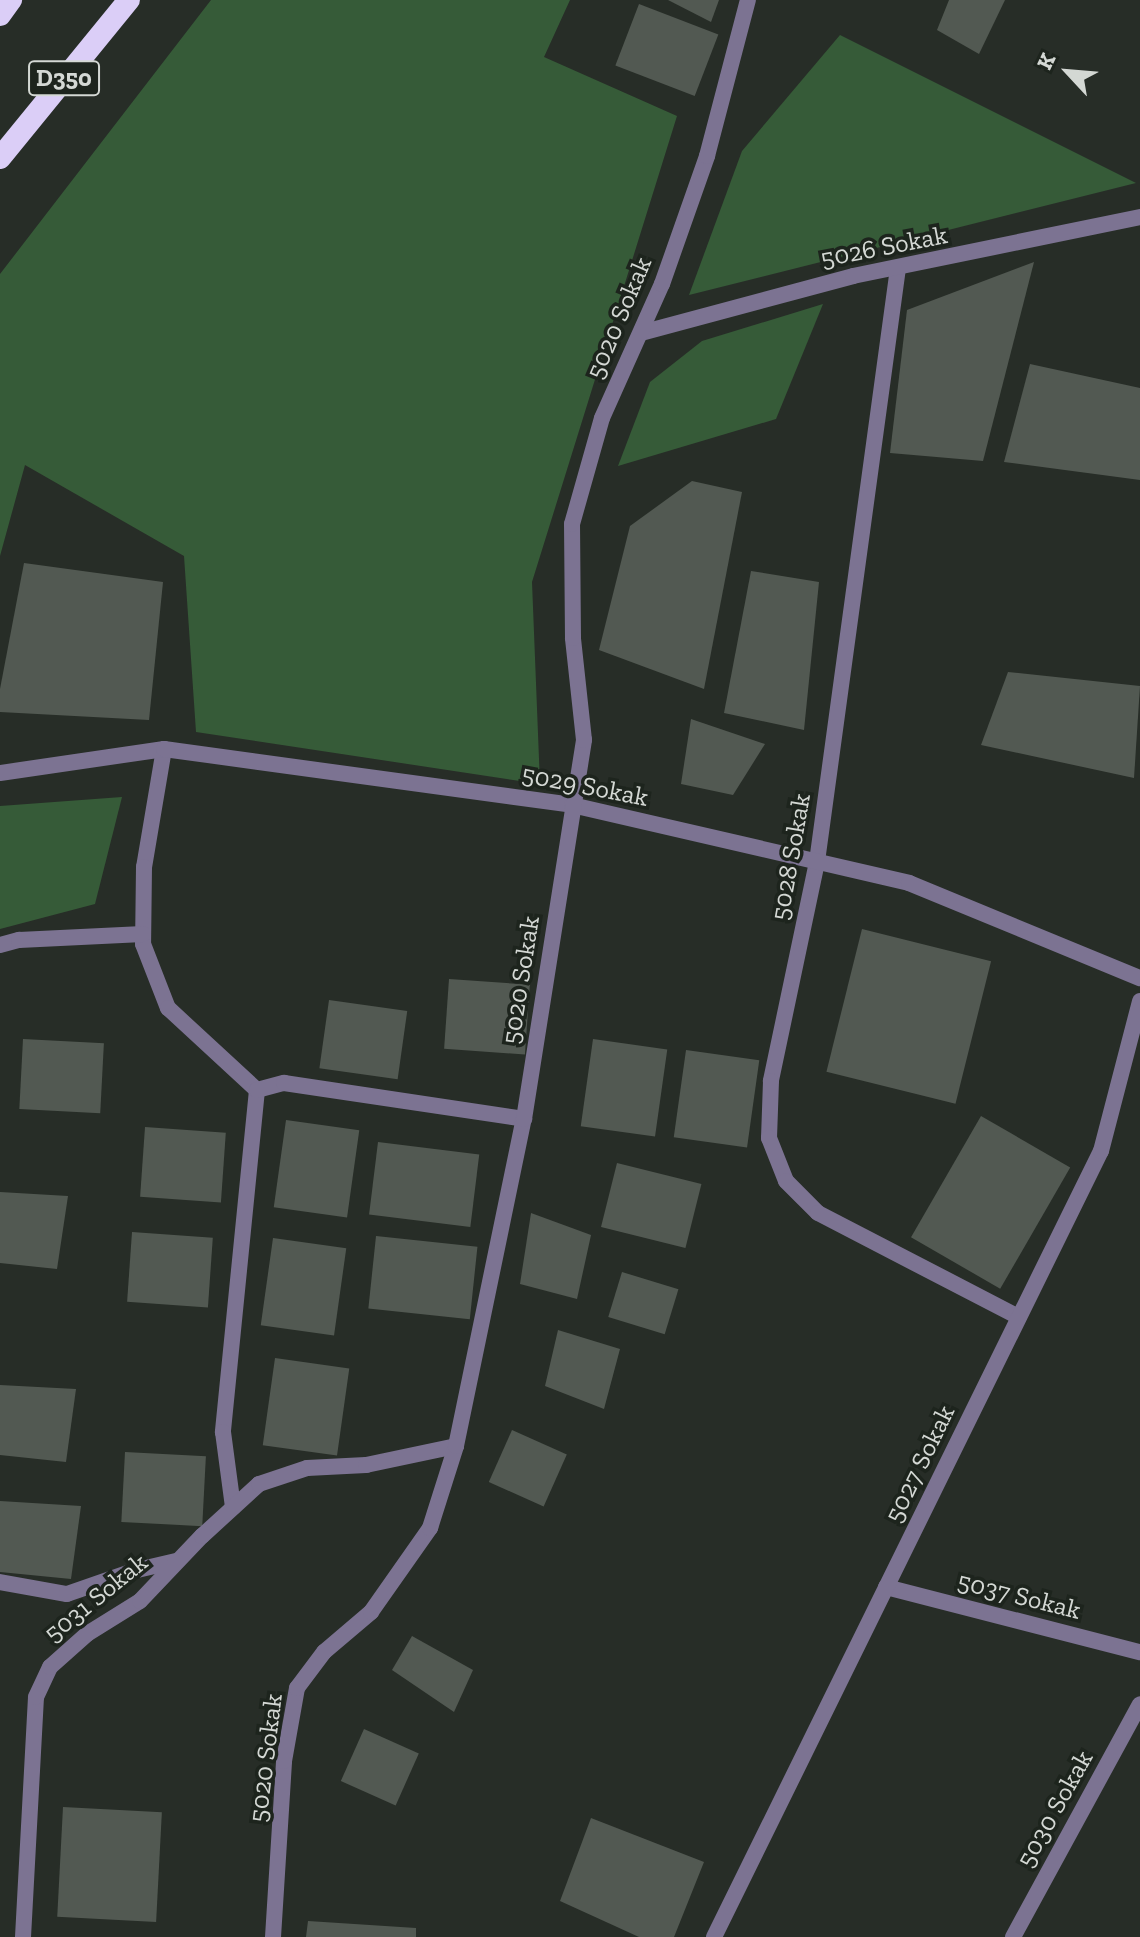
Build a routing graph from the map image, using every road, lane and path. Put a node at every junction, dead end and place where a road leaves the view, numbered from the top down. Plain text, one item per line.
1 (11, 0) edge
2 (129, 0) edge
3 (748, 0) edge
4 (0, 15) edge
5 (0, 158) edge
6 (1140, 217) edge
7 (898, 268) junction
8 (641, 333) junction
9 (164, 749) junction
10 (0, 773) edge
11 (572, 805) junction
12 (817, 862) junction
13 (143, 934) junction
14 (0, 945) edge
15 (1140, 978) edge
16 (1140, 1001) edge
17 (257, 1090) junction
18 (524, 1119) junction
19 (1019, 1317) junction
20 (456, 1446) junction
21 (233, 1507) junction
22 (178, 1560) junction
23 (0, 1582) edge
24 (886, 1587) junction
25 (1140, 1652) edge
26 (1140, 1704) edge
27 (23, 1937) edge
28 (273, 1937) edge
29 (714, 1937) edge
30 (1013, 1937) edge

1 - 4 highway
2 - 5 highway, D350
3 - 8 street, 5020 Sokak
6 - 7 street, 5026 Sokak
7 - 8 street, 5026 Sokak
7 - 12 street, 5028 Sokak
8 - 11 street, 5020 Sokak
9 - 10 street, 5029 Sokak
9 - 11 street, 5029 Sokak
9 - 13 street
11 - 12 street, 5029 Sokak
11 - 18 street, 5020 Sokak
12 - 15 street, 5029 Sokak
12 - 19 street, 5028 Sokak
13 - 14 street
13 - 17 street
16 - 19 street, 5027 Sokak
17 - 18 street
17 - 21 street
18 - 20 street, 5020 Sokak
19 - 24 street, 5027 Sokak
20 - 21 street, 5031 Sokak
20 - 28 street, 5020 Sokak
21 - 22 street, 5031 Sokak
22 - 23 street
22 - 27 street, 5031 Sokak
24 - 25 street, 5037 Sokak
24 - 29 street, 5027 Sokak
26 - 30 street, 5030 Sokak

